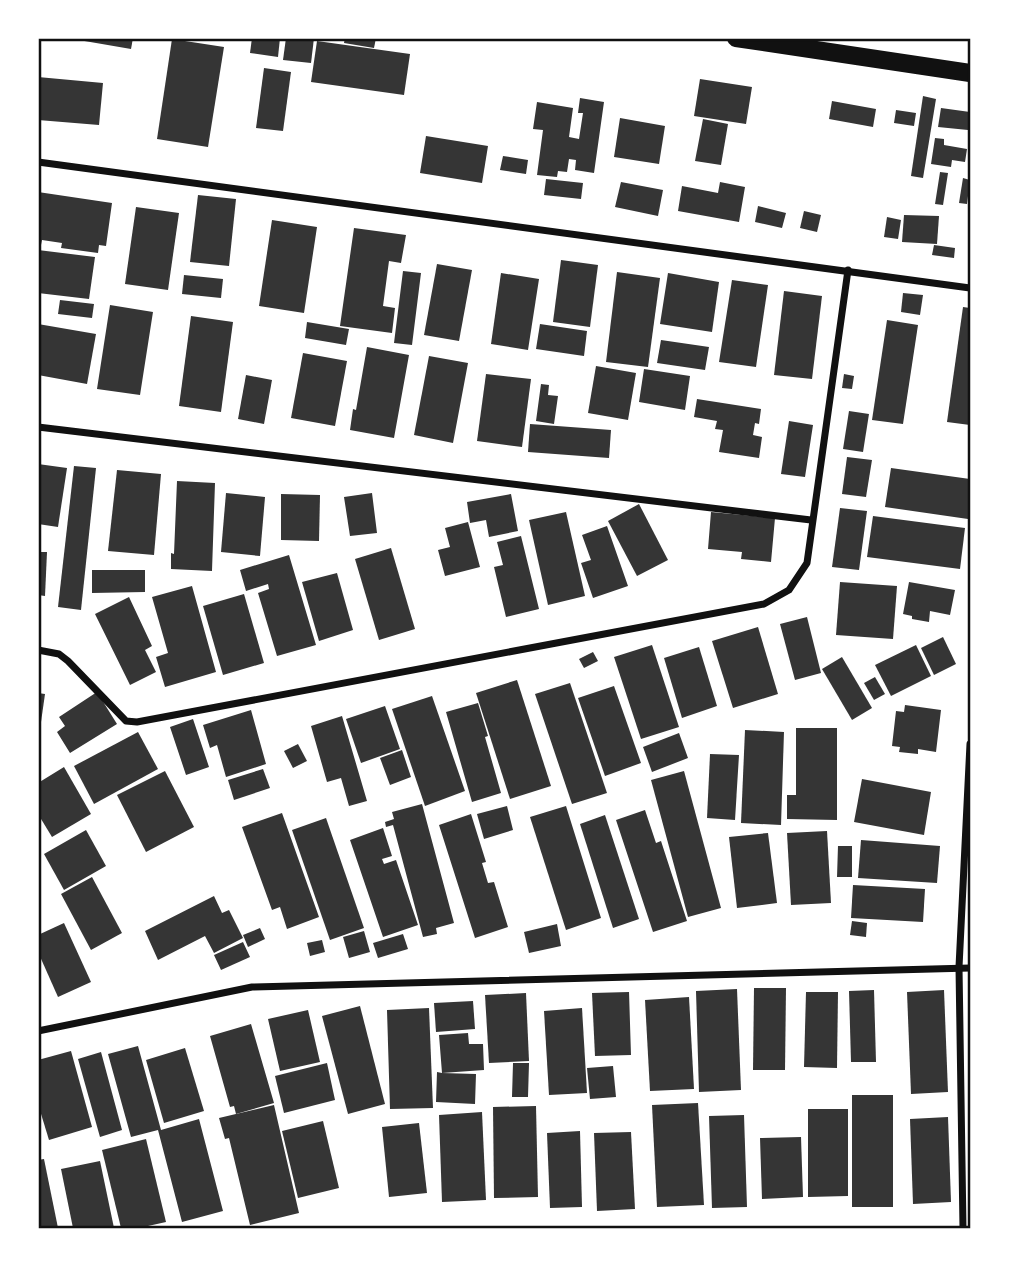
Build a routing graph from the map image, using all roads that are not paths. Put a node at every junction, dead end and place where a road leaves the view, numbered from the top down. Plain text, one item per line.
1 (736, 38) edge
2 (971, 73) edge
3 (38, 162) edge
4 (848, 270) junction
5 (971, 288) edge
6 (38, 428) edge
7 (811, 520) junction
8 (38, 650) edge
9 (971, 744) edge
10 (959, 967) junction
11 (971, 968) edge
12 (38, 1031) edge
13 (962, 1228) edge

1 - 2 main road
3 - 4 street
4 - 5 street
4 - 7 street
6 - 7 street
7 - 8 street
9 - 10 street
10 - 11 street
10 - 12 street
10 - 13 street

